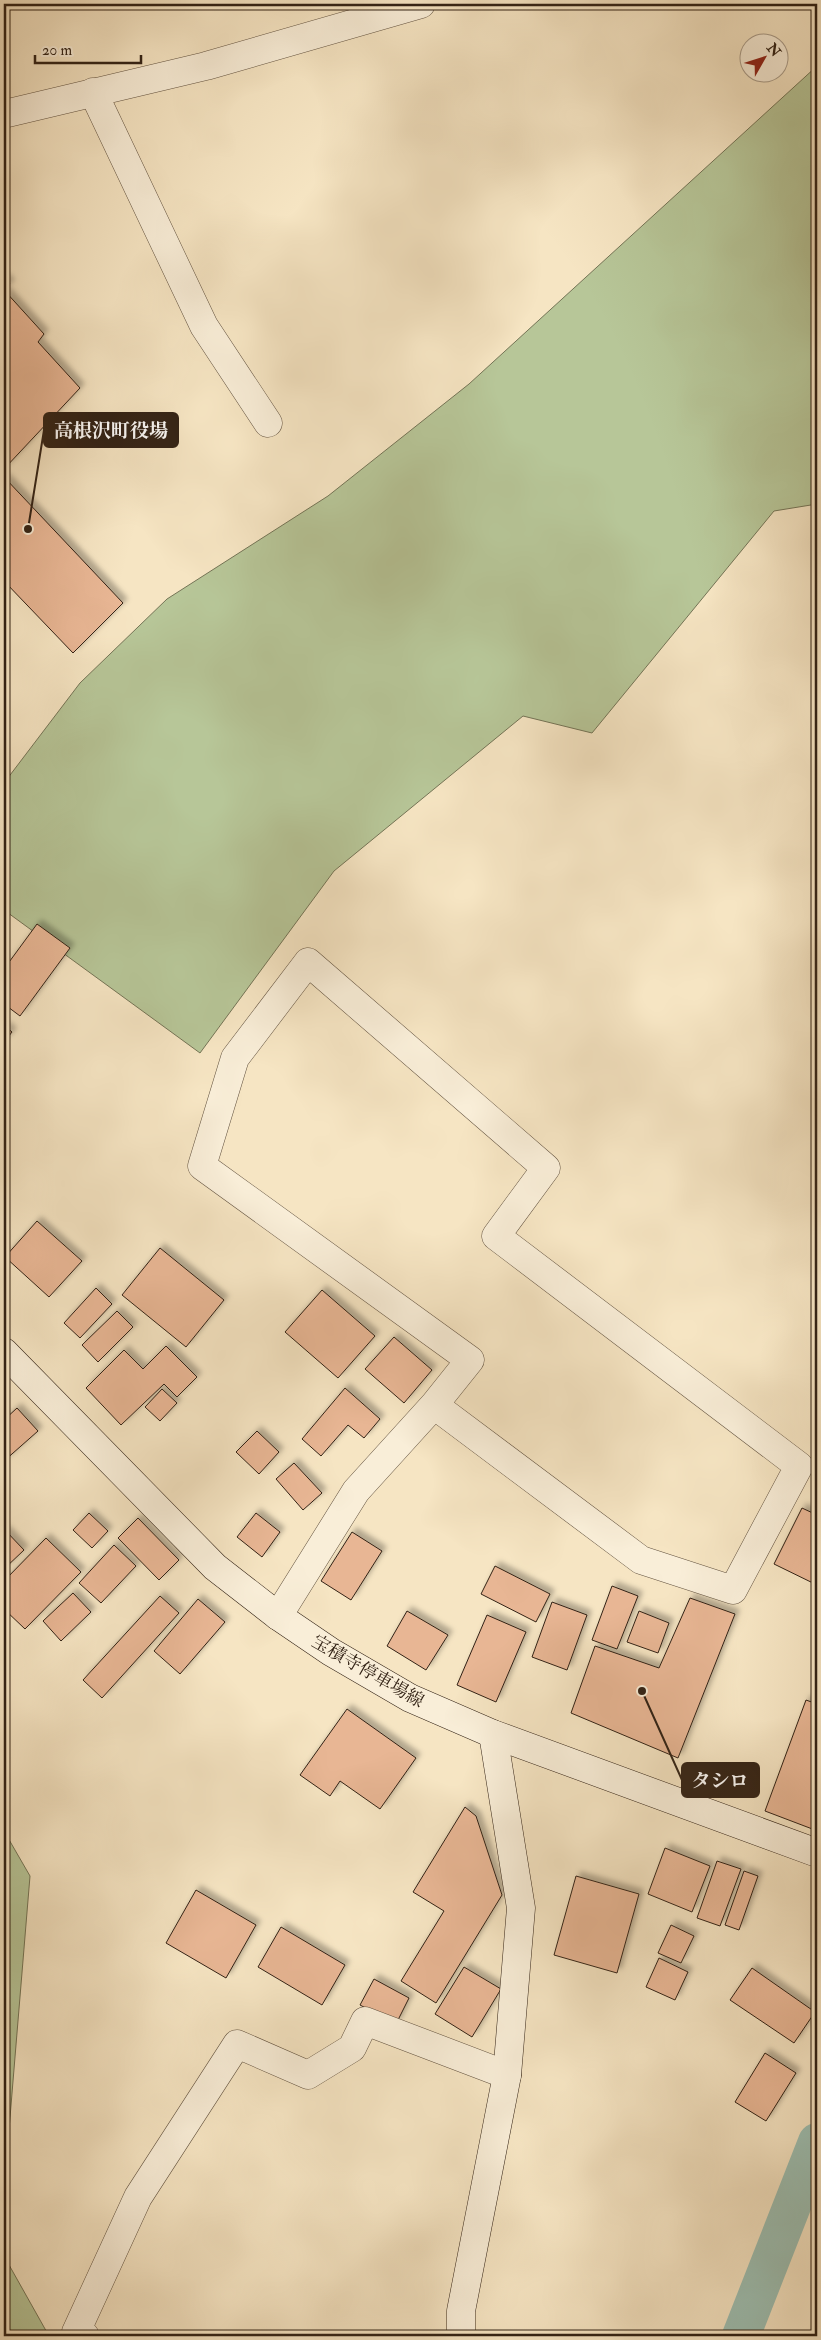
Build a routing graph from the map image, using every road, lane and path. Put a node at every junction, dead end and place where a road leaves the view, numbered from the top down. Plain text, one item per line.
1 (421, 4) edge
2 (93, 92) junction
3 (4, 114) edge
4 (268, 423) dead end
5 (4, 1352) edge
6 (434, 1405) junction
7 (278, 1616) junction
8 (493, 1734) junction
9 (817, 1854) edge
10 (507, 2075) junction
11 (85, 2336) edge
12 (461, 2336) edge

1 - 2 street
2 - 3 street
2 - 4 street
5 - 7 street, 宝積寺停車場線
6 - 6 street
6 - 7 street
7 - 8 street, 宝積寺停車場線
8 - 9 street, 宝積寺停車場線
8 - 10 street
10 - 11 street
10 - 12 street

